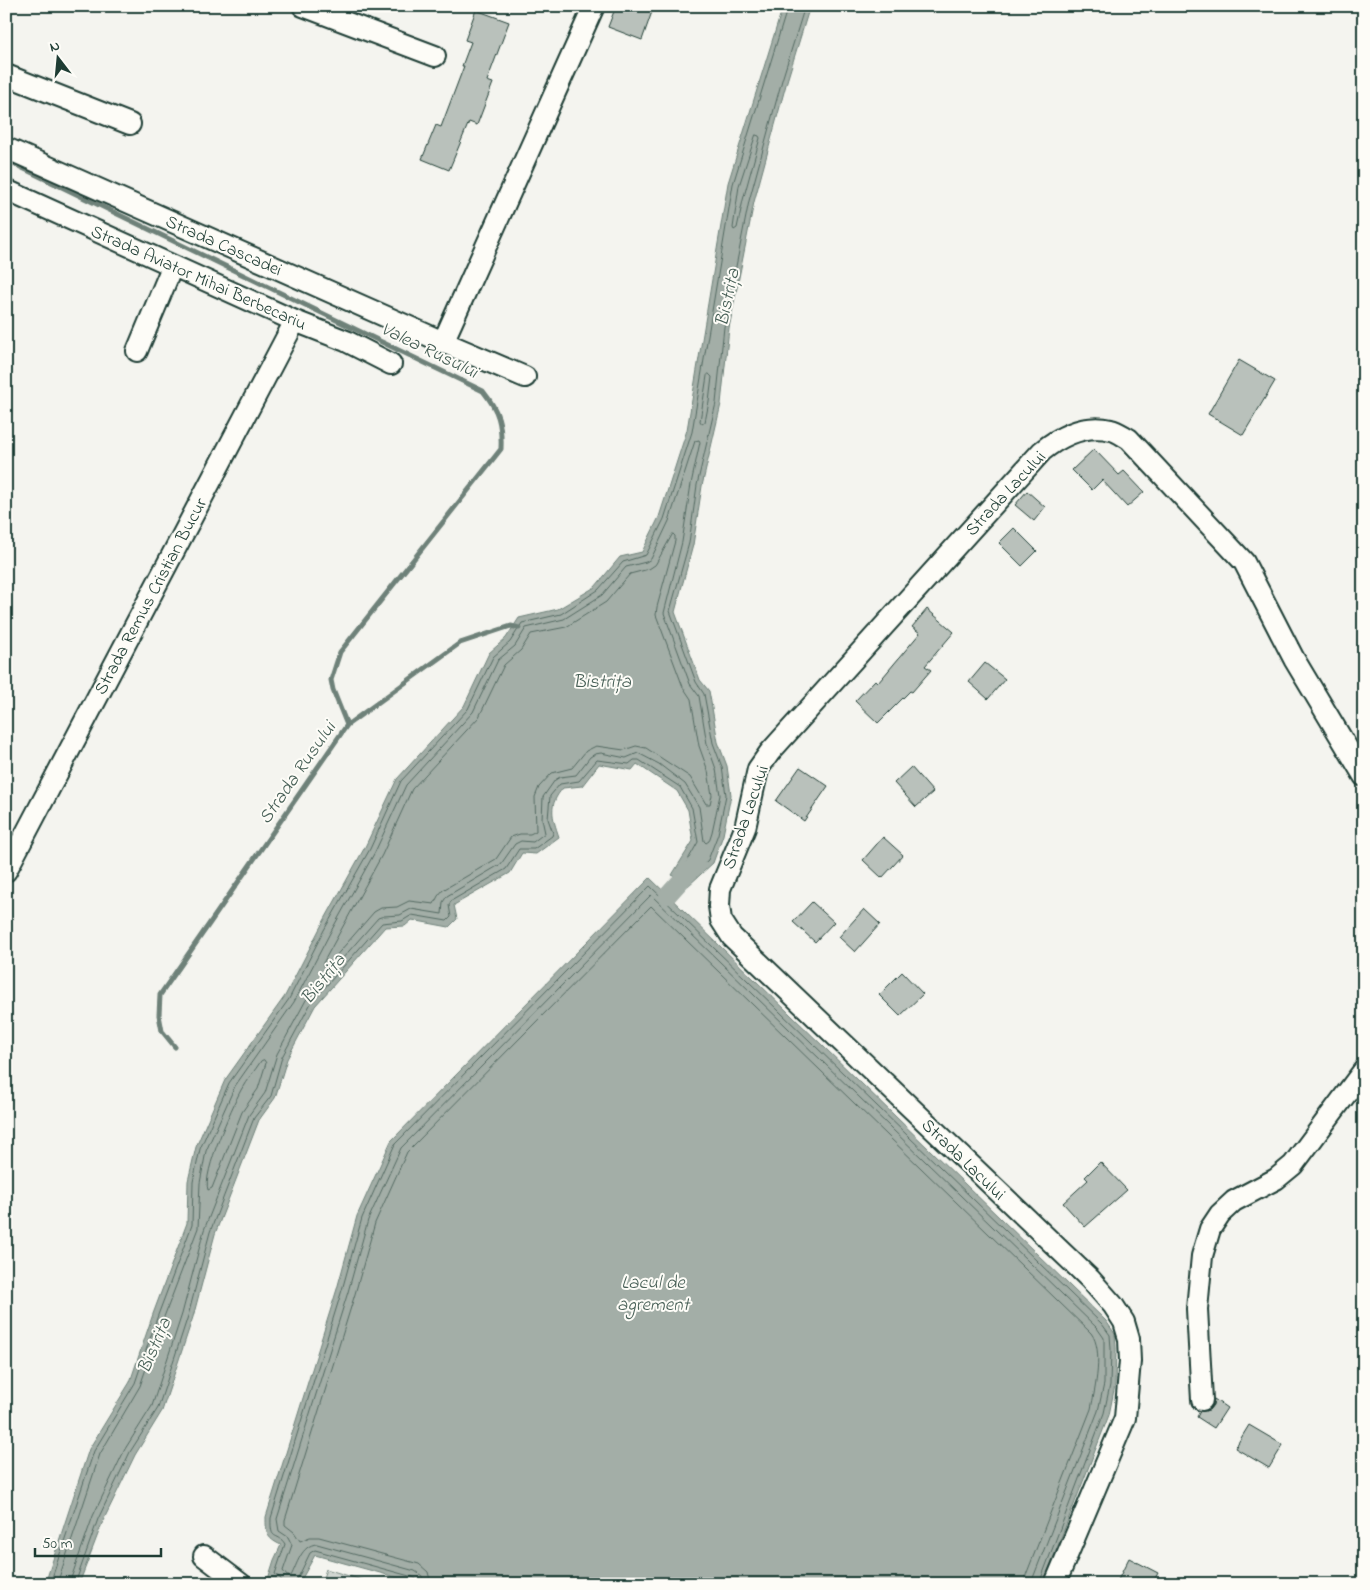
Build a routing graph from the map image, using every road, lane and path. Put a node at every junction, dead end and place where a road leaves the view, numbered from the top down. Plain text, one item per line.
1 (303, 6) edge
2 (594, 6) edge
3 (436, 56) dead end
4 (6, 75) edge
5 (130, 124) dead end
6 (6, 148) edge
7 (6, 190) edge
8 (172, 266) junction
9 (294, 321) junction
10 (443, 342) junction
11 (137, 350) dead end
12 (391, 364) dead end
13 (525, 377) dead end
14 (1364, 776) edge
15 (6, 871) edge
16 (1364, 1070) edge
17 (1202, 1400) dead end
18 (204, 1556) dead end
19 (241, 1584) edge
20 (1055, 1584) edge

1 - 3 street
2 - 10 street
4 - 5 street
6 - 10 street, Strada Cascadei
7 - 8 street, Strada Aviator Mihai Berbecariu
8 - 9 street, Strada Aviator Mihai Berbecariu
8 - 11 street
9 - 12 street, Strada Aviator Mihai Berbecariu
9 - 15 street, Strada Remus Cristian Bucur
10 - 13 street, Strada Cascadei
14 - 20 street, Strada Lacului
16 - 17 street
18 - 19 street

